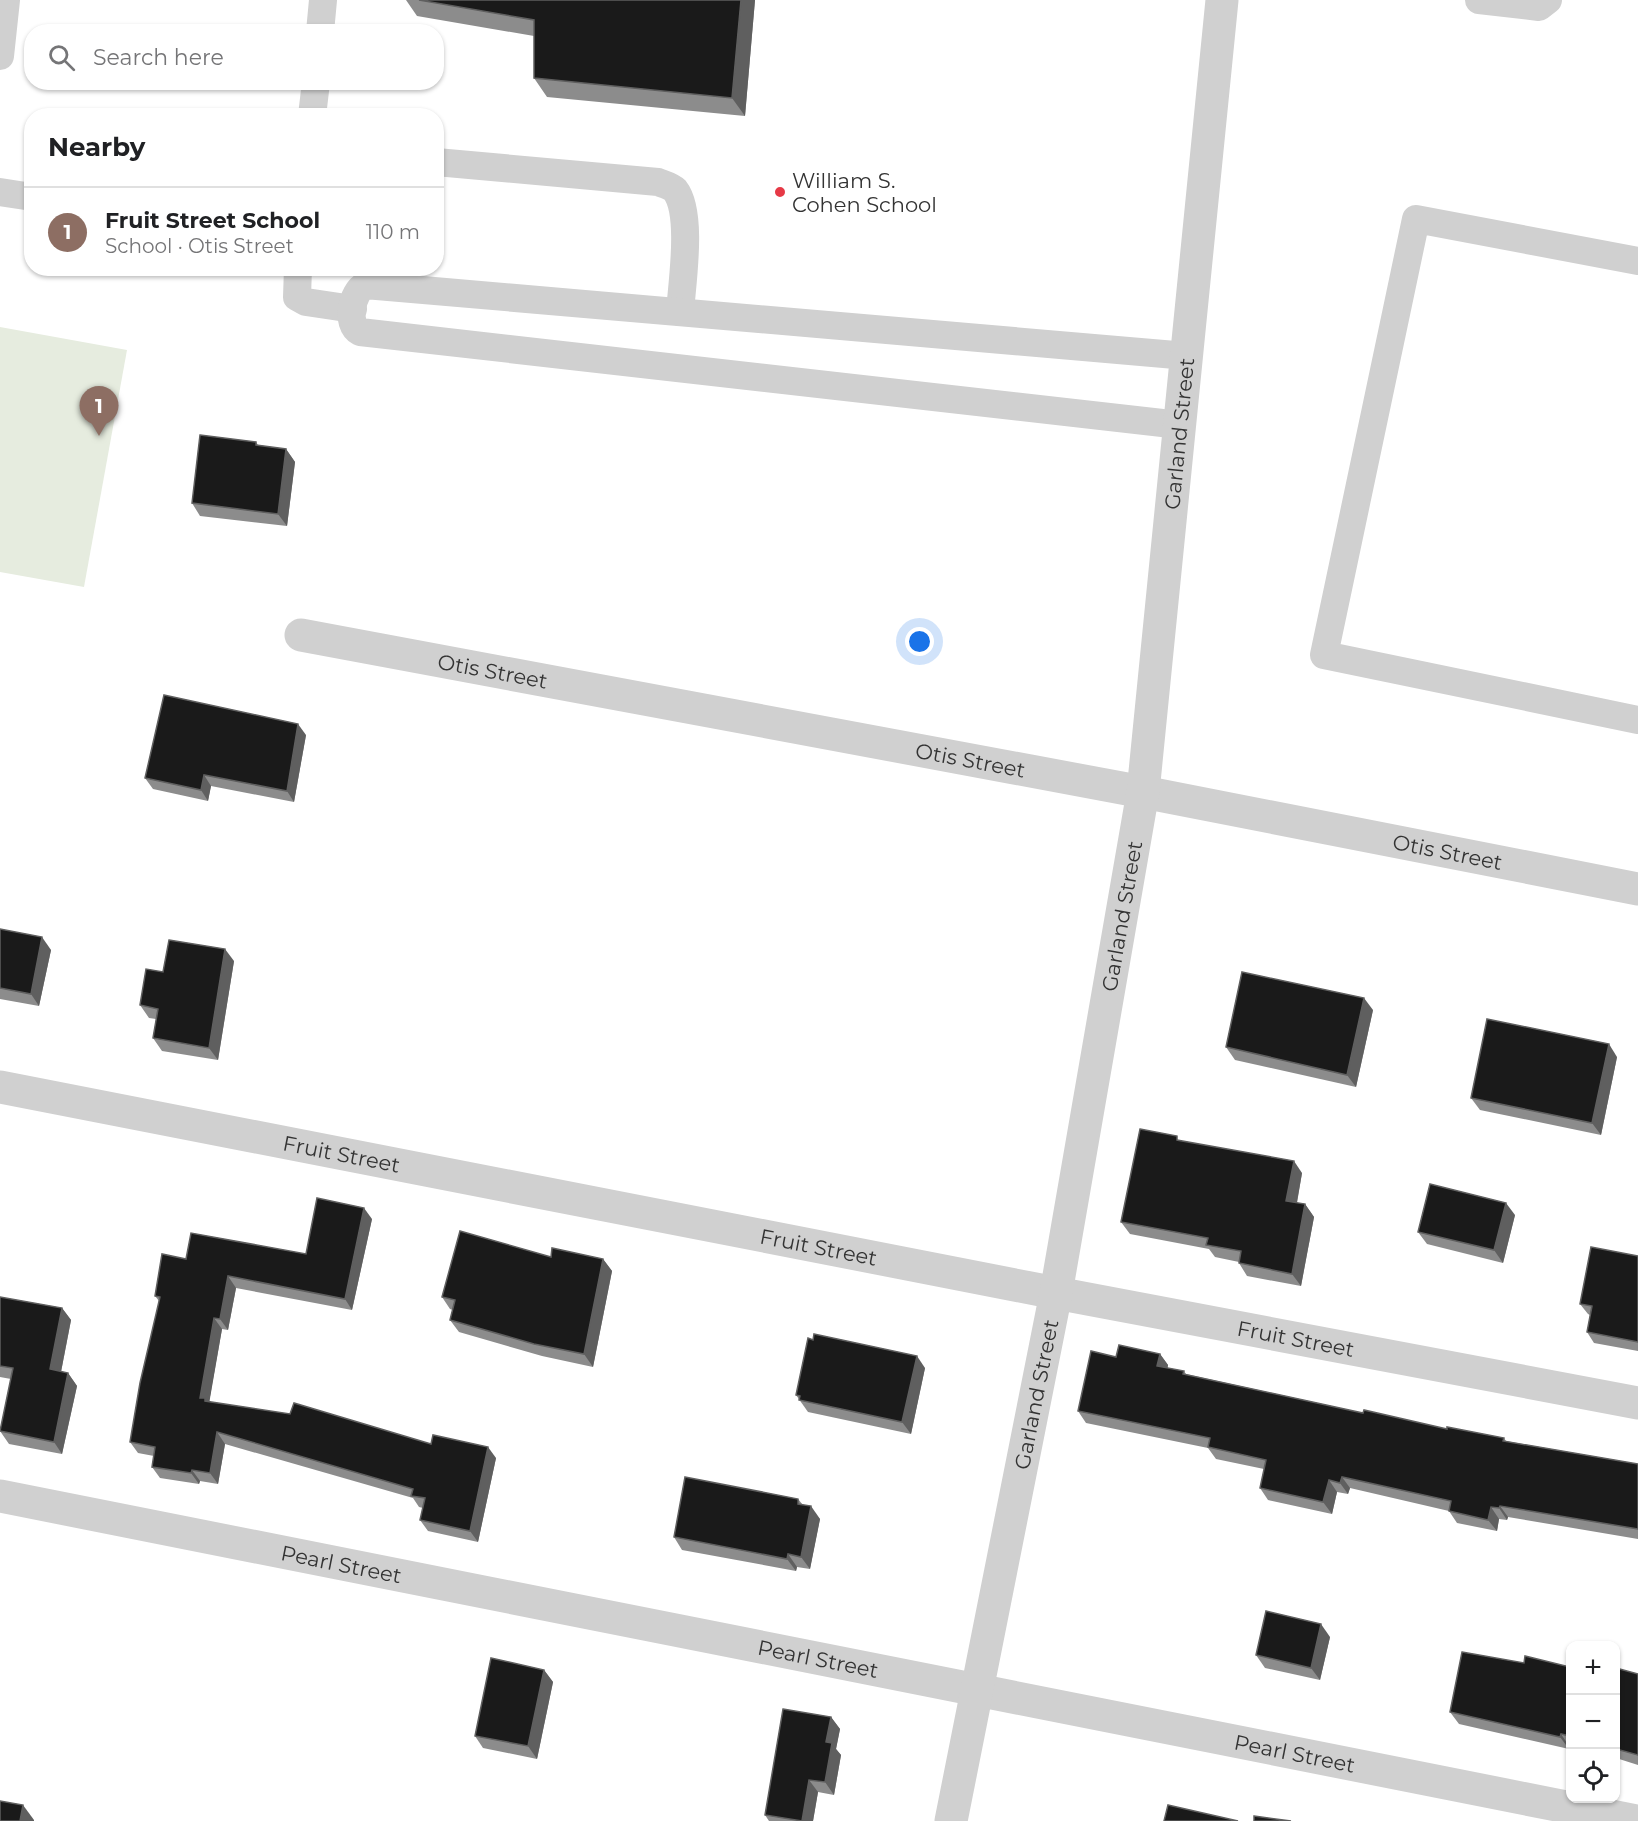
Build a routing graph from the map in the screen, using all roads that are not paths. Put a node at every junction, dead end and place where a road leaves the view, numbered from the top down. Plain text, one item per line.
1 (6, 0) edge
2 (323, 0) edge
3 (1222, 0) edge
4 (1479, 0) edge
5 (1548, 0) edge
6 (321, 24) edge
7 (0, 56) edge
8 (315, 90) edge
9 (313, 108) edge
10 (444, 163) edge
11 (0, 192) edge
12 (24, 196) edge
13 (1638, 261) edge
14 (298, 276) edge
15 (353, 309) junction
16 (680, 312) junction
17 (1187, 356) junction
18 (1180, 425) junction
19 (301, 635) dead end
20 (1638, 720) edge
21 (1143, 792) junction
22 (1638, 889) edge
23 (0, 1087) edge
24 (1056, 1293) junction
25 (1638, 1403) edge
26 (0, 1496) edge
27 (978, 1689) junction
28 (951, 1821) edge
29 (1637, 1821) edge

1 - 7 lane
2 - 6 lane
3 - 17 street, Garland Street
4 - 5 lane
8 - 9 lane
10 - 16 lane
11 - 12 lane
13 - 20 lane
14 - 15 lane
15 - 16 lane
15 - 18 lane
16 - 17 lane
17 - 18 street, Garland Street
18 - 21 street, Garland Street
19 - 21 street, Otis Street
21 - 22 street, Otis Street
21 - 24 street, Garland Street
23 - 24 street, Fruit Street
24 - 25 street, Fruit Street
24 - 27 street, Garland Street
26 - 27 street, Pearl Street
27 - 28 street, Garland Street
27 - 29 street, Pearl Street

